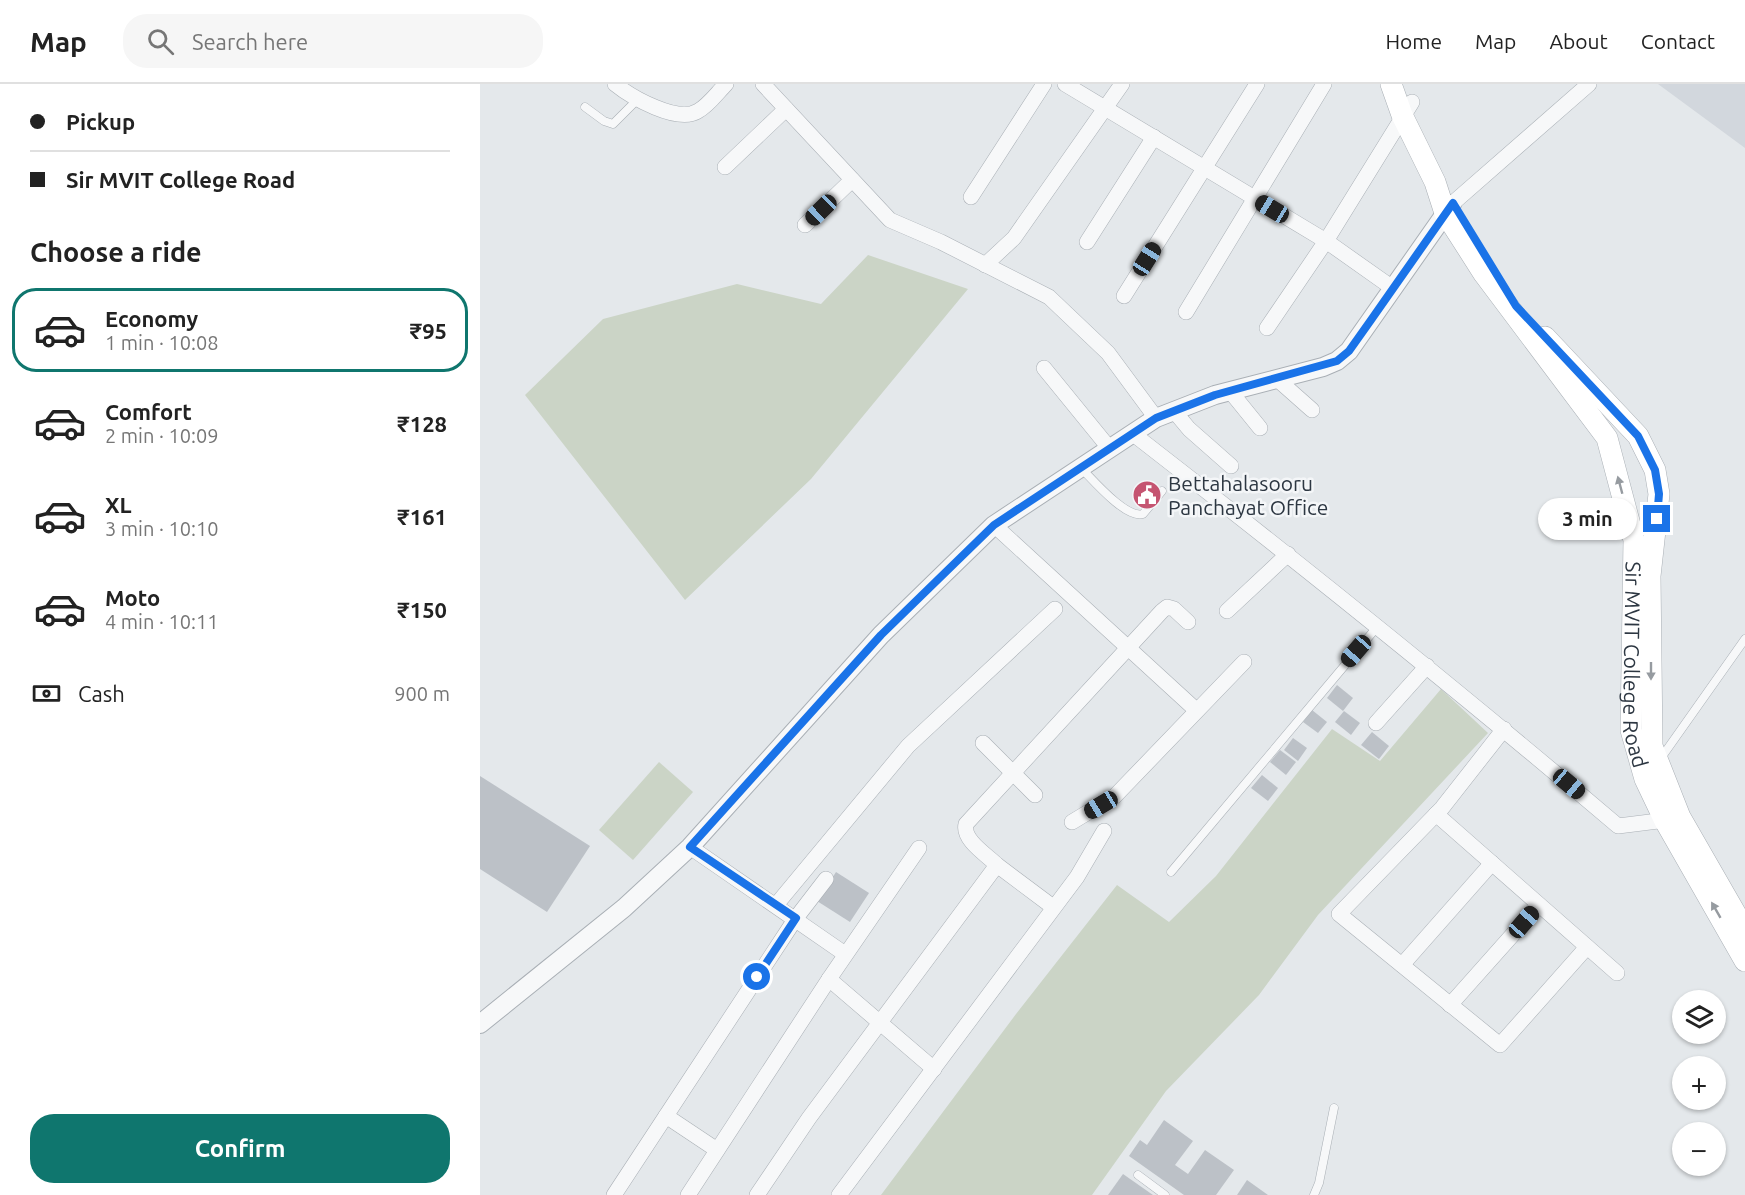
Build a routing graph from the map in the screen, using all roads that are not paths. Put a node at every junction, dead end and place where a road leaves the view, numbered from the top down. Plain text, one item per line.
1 (615, 84) edge
2 (726, 84) edge
3 (763, 84) edge
4 (1044, 84) edge
5 (1065, 84) edge
6 (1122, 84) edge
7 (1257, 84) edge
8 (1324, 84) edge
9 (1391, 84) edge
10 (1589, 84) edge
11 (637, 100) junction
12 (1406, 101) edge
13 (585, 107) dead end
14 (1105, 108) junction
15 (786, 109) junction
16 (1154, 137) junction
17 (725, 167) dead end
18 (1204, 168) junction
19 (852, 180) junction
20 (971, 197) dead end
21 (1254, 198) junction
22 (1449, 208) junction
23 (805, 225) dead end
24 (1326, 241) junction
25 (1087, 242) dead end
26 (985, 265) junction
27 (1394, 289) junction
28 (1124, 296) dead end
29 (1186, 312) dead end
30 (1267, 328) dead end
31 (1044, 368) dead end
32 (1277, 379) junction
33 (1230, 391) junction
34 (1312, 410) dead end
35 (1174, 411) junction
36 (1156, 418) junction
37 (1260, 428) dead end
38 (1132, 433) junction
39 (1110, 449) junction
40 (1231, 466) dead end
41 (1081, 468) junction
42 (1162, 491) dead end
43 (994, 525) junction
44 (1288, 554) junction
45 (1055, 609) dead end
46 (1227, 611) dead end
47 (1188, 622) dead end
48 (1377, 627) junction
49 (1745, 639) edge
50 (1128, 648) junction
51 (1244, 663) dead end
52 (1427, 666) junction
53 (1196, 711) junction
54 (1376, 723) dead end
55 (1504, 729) junction
56 (983, 743) dead end
57 (1657, 765) junction
58 (1013, 772) junction
59 (1035, 795) dead end
60 (1436, 814) junction
61 (1672, 819) junction
62 (1072, 822) dead end
63 (1104, 831) dead end
64 (690, 847) junction
65 (919, 848) dead end
66 (1492, 863) junction
67 (998, 865) junction
68 (1171, 872) dead end
69 (826, 879) dead end
70 (776, 905) junction
71 (1539, 905) junction
72 (1053, 907) junction
73 (796, 918) junction
74 (1745, 930) edge
75 (1587, 947) junction
76 (845, 954) junction
77 (1745, 961) edge
78 (1402, 965) junction
79 (1617, 973) dead end
80 (829, 979) junction
81 (1450, 1005) junction
82 (879, 1022) junction
83 (480, 1024) edge
84 (934, 1069) junction
85 (1334, 1108) dead end
86 (666, 1116) junction
87 (717, 1150) junction
88 (1138, 1175) dead end
89 (614, 1195) edge
90 (688, 1195) edge
91 (757, 1195) edge
92 (840, 1195) edge
93 (1166, 1195) edge
94 (1314, 1195) edge

1 - 11 street
2 - 11 street
3 - 15 street
4 - 20 street
5 - 14 street
6 - 14 street
7 - 18 street
8 - 21 street
9 - 12 main road, Sir MVIT College Road
10 - 22 street
11 - 13 lane
12 - 22 main road, Sir MVIT College Road
12 - 24 street
14 - 16 street
14 - 26 street
15 - 17 street
15 - 19 street
16 - 18 street
16 - 25 street
18 - 21 street
18 - 28 street
19 - 23 street
19 - 26 street
21 - 24 street
21 - 29 street
22 - 27 street
22 -> 57 main road, Sir MVIT College Road
61 -> 22 main road, Sir MVIT College Road
24 - 27 street
24 - 30 street
26 - 36 street
27 - 32 street
31 - 39 street
32 - 33 street
32 - 34 street
33 - 35 street
33 - 37 street
35 - 36 street
35 - 40 street
36 - 38 street
38 - 39 street
38 - 44 street
39 - 41 street
41 - 42 lane
41 - 43 street
43 - 50 street
43 - 64 street
44 - 46 street
44 - 48 street
45 - 70 street
47 - 50 street
48 - 52 street
48 - 68 lane
49 - 57 lane
50 - 53 street
50 - 58 street
51 - 53 street
52 - 54 street
52 - 55 street
53 - 62 street
55 - 60 street
55 - 61 street
56 - 58 street
57 - 61 main road, Sir MVIT College Road
58 - 59 street
58 - 67 street
60 - 66 street
60 - 78 street
61 - 74 main road, Sir MVIT College Road
77 -> 61 main road, Sir MVIT College Road
63 - 72 street
64 - 70 street
64 - 83 street
65 - 76 street
66 - 71 street
66 - 78 street
67 - 72 street
67 - 82 street
69 - 73 street
70 - 73 street
71 - 75 street
71 - 81 street
72 - 84 street
73 - 76 street
73 - 86 street
75 - 79 street
75 - 81 street
76 - 80 street
78 - 81 street
80 - 82 street
80 - 87 street
82 - 84 street
82 - 91 street
84 - 92 street
85 - 94 lane
86 - 87 street
86 - 89 street
87 - 90 street
88 - 93 lane

